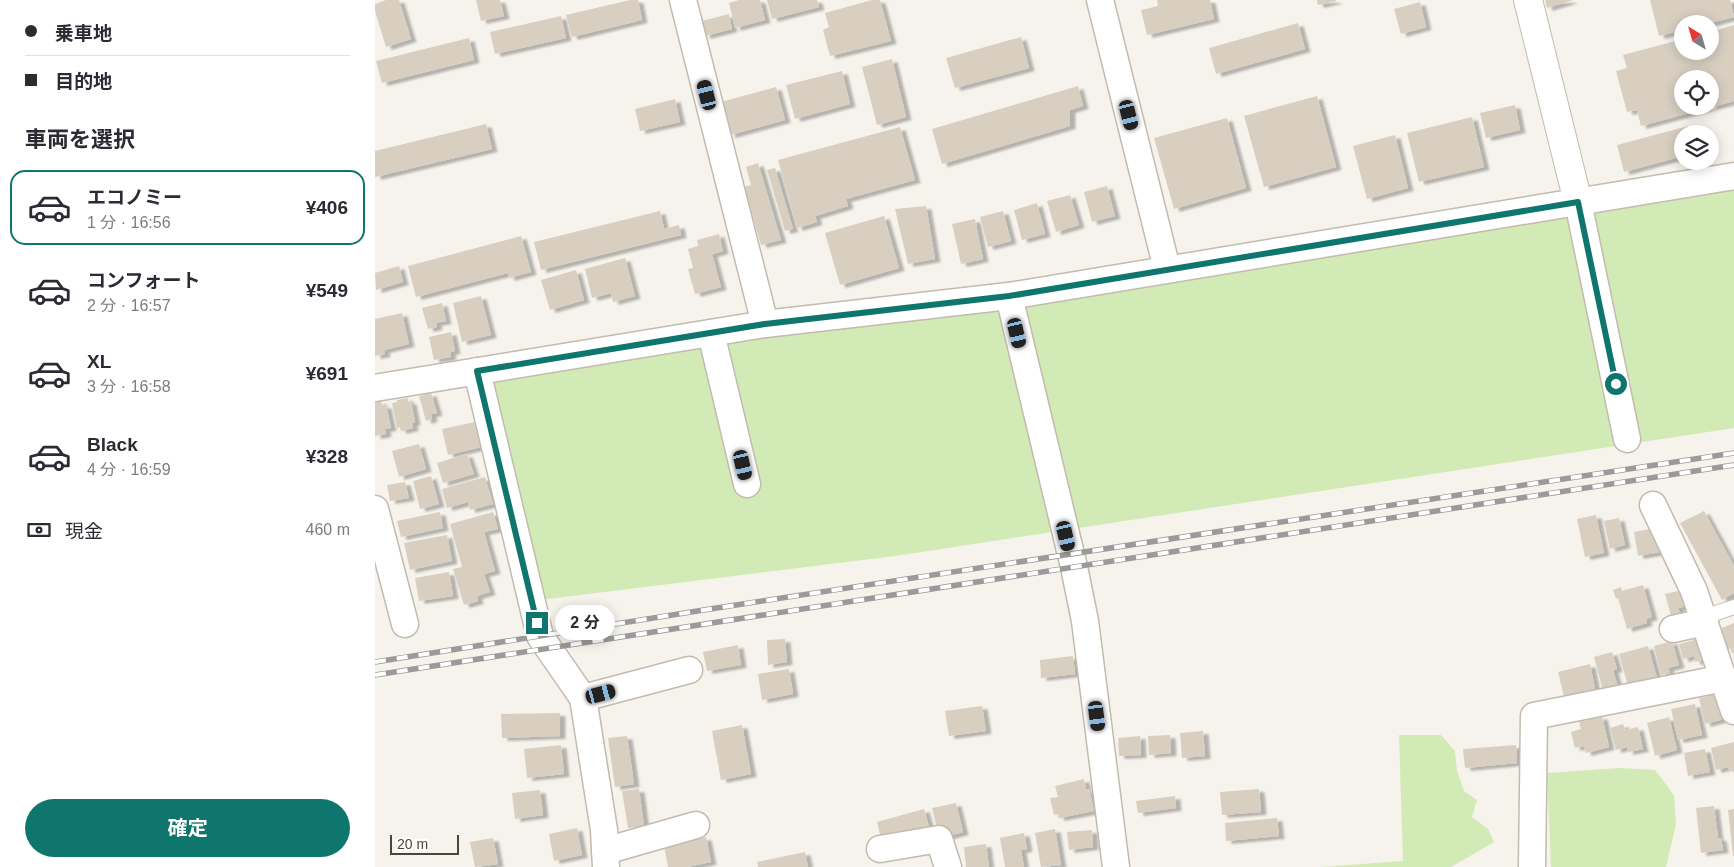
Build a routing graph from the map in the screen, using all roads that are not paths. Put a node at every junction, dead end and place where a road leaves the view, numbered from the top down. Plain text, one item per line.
1 (683, 0) edge
2 (1100, 0) edge
3 (1527, 0) edge
4 (1734, 176) edge
5 (1578, 202) junction
6 (1167, 269) junction
7 (1009, 296) junction
8 (765, 324) junction
9 (711, 332) junction
10 (477, 371) junction
11 (375, 388) edge
12 (1627, 439) dead end
13 (747, 484) dead end
14 (1653, 505) dead end
15 (375, 510) edge
16 (1734, 607) edge
17 (1704, 620) junction
18 (405, 624) dead end
19 (1673, 628) dead end
20 (689, 670) dead end
21 (1724, 678) junction
22 (583, 698) junction
23 (1734, 710) edge
24 (696, 825) dead end
25 (880, 850) dead end
26 (605, 859) edge
27 (948, 867) edge
28 (1116, 867) edge
29 (1531, 867) edge

1 - 8 street
2 - 6 street
3 - 5 street
4 - 5 street
5 - 6 street
5 - 12 street
6 - 7 street
7 - 8 street
7 - 28 street
8 - 9 street
9 - 10 street
9 - 13 street
10 - 11 street
10 - 22 street
14 - 17 street
15 - 18 street
16 - 17 lane
17 - 19 street
17 - 21 street
20 - 22 street
21 - 23 street
21 - 29 street
22 - 26 street
24 - 26 street
25 - 27 street

